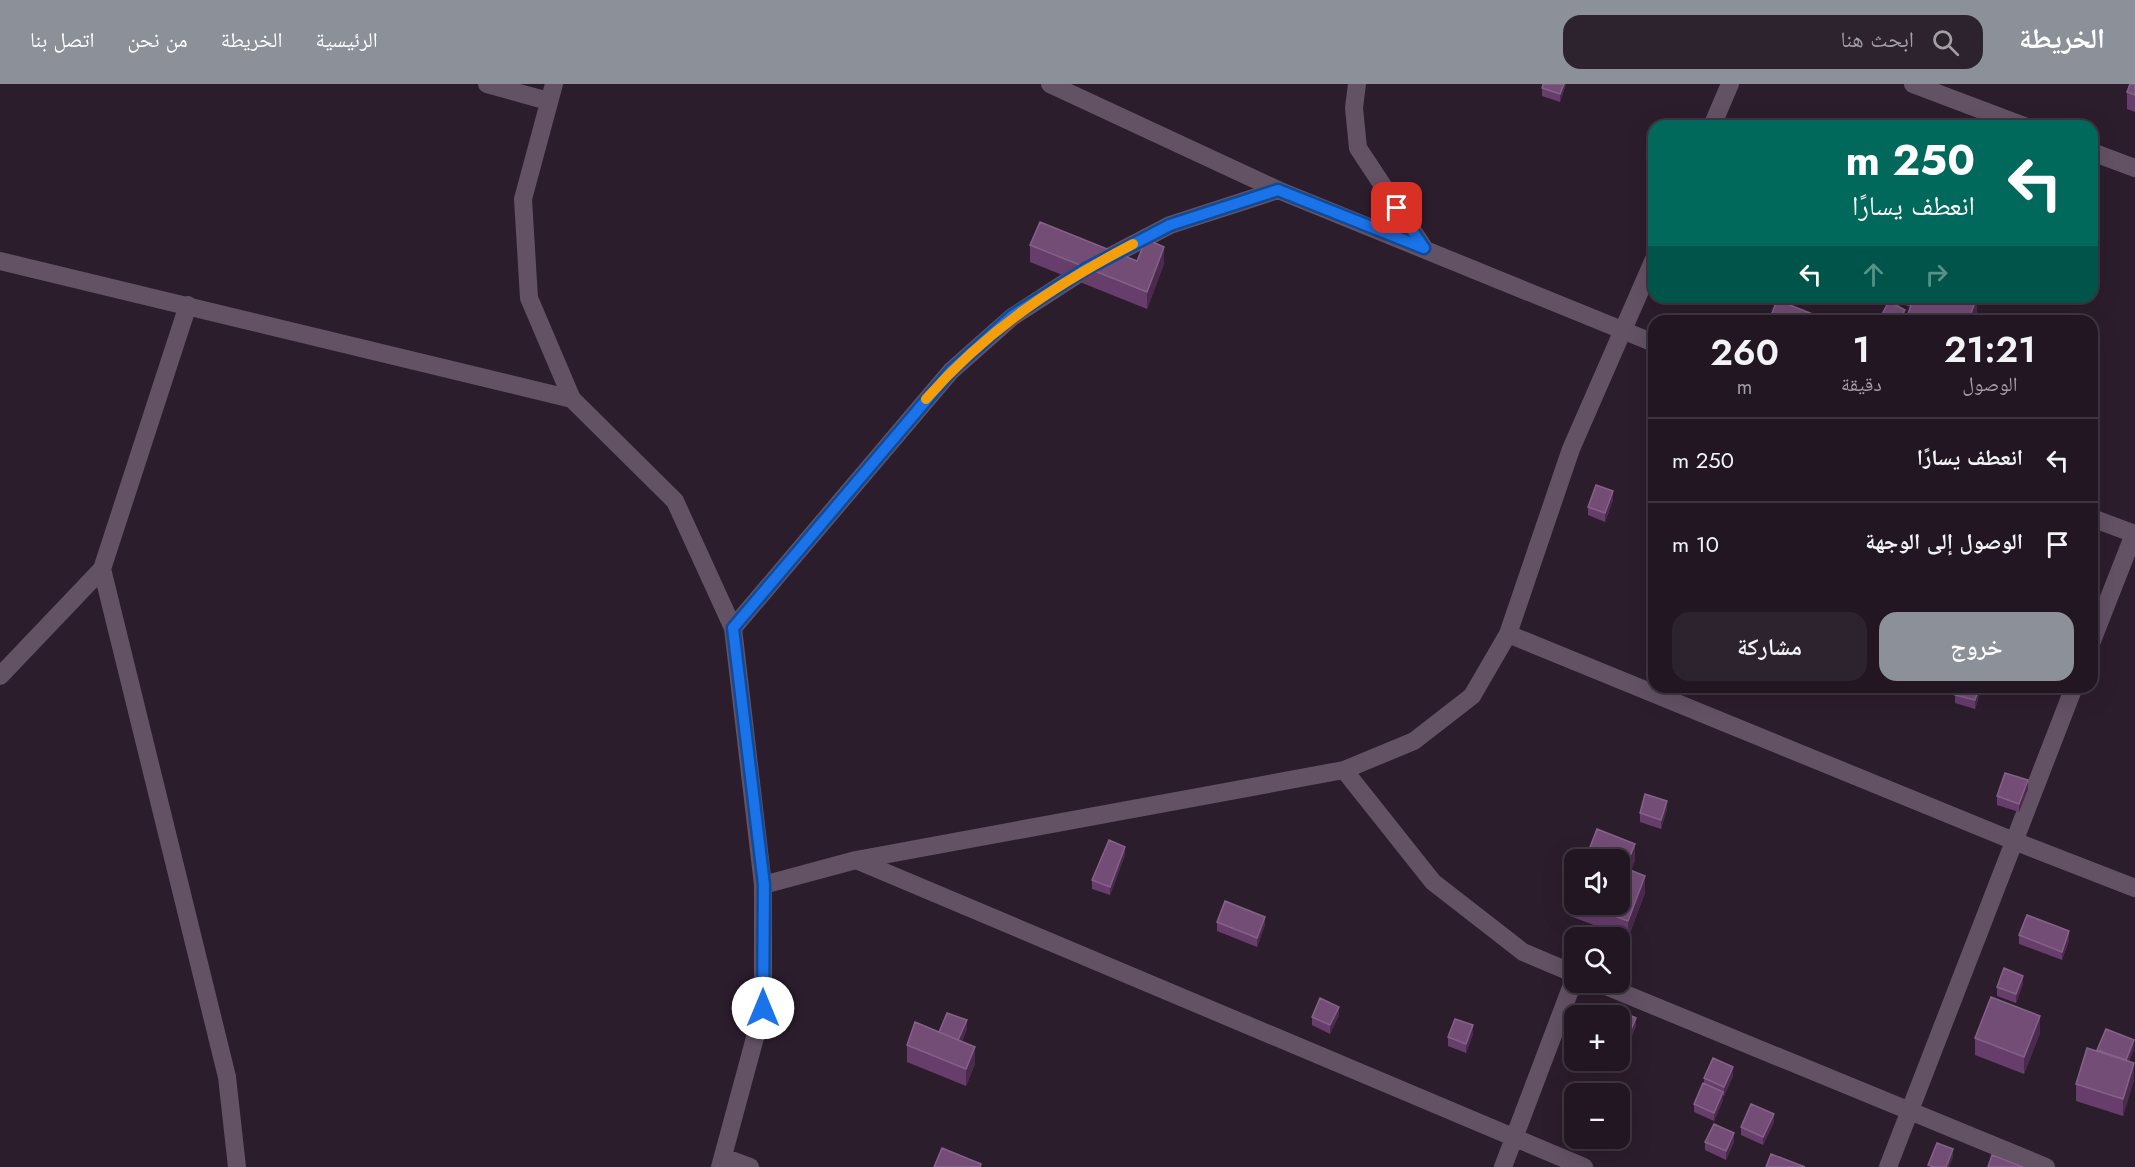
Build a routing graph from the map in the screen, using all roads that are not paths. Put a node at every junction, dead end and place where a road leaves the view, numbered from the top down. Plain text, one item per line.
1 (487, 84) edge
2 (1050, 84) edge
3 (1357, 84) edge
4 (1730, 84) edge
5 (1913, 84) edge
6 (551, 93) edge
7 (1715, 120) edge
8 (2009, 120) edge
9 (2098, 154) edge
10 (2135, 168) edge
11 (1278, 190) junction
12 (1424, 248) junction
13 (0, 261) edge
14 (1648, 273) edge
15 (189, 305) junction
16 (1624, 330) junction
17 (1648, 340) edge
18 (572, 399) junction
19 (2098, 520) edge
20 (2135, 534) edge
21 (102, 569) junction
22 (2098, 626) edge
23 (733, 628) junction
24 (1508, 634) junction
25 (0, 676) edge
26 (1648, 691) edge
27 (1652, 693) edge
28 (2072, 693) edge
29 (1344, 770) junction
30 (2014, 841) junction
31 (856, 860) junction
32 (764, 885) junction
33 (2135, 888) edge
34 (1564, 970) edge
35 (1568, 993) edge
36 (1623, 993) edge
37 (1908, 1110) junction
38 (1514, 1138) junction
39 (722, 1162) edge
40 (237, 1167) edge
41 (750, 1167) edge
42 (1503, 1167) edge
43 (1584, 1167) edge
44 (1888, 1167) edge
45 (2046, 1167) edge

1 - 6 street
2 - 11 street
3 - 12 street
4 - 7 street
5 - 8 street
6 - 18 street
9 - 10 street
11 - 12 street
11 - 23 street
12 - 16 street
13 - 15 street
14 - 16 street
15 - 18 street
15 - 21 street
16 - 17 street
16 - 24 street
18 - 23 street
19 - 20 street
20 - 22 street
21 - 25 street
21 - 40 street
23 - 32 street
24 - 26 street
24 - 29 street
27 - 30 street
28 - 30 street
29 - 31 street
29 - 34 street
30 - 33 street
30 - 37 street
31 - 32 street
31 - 38 street
32 - 39 street
35 - 38 street
36 - 37 street
37 - 44 street
37 - 45 street
38 - 42 street
38 - 43 street
39 - 41 street

